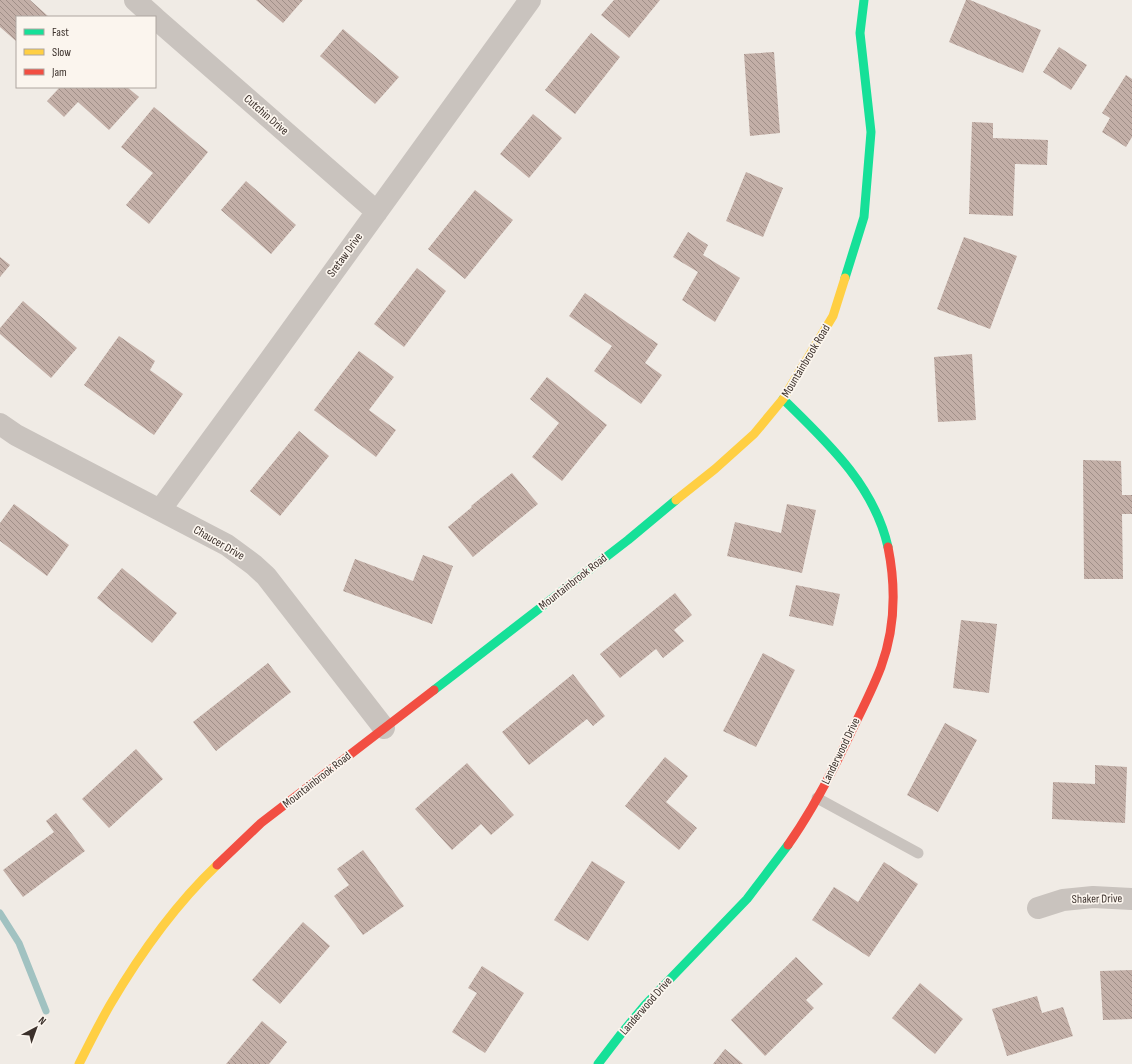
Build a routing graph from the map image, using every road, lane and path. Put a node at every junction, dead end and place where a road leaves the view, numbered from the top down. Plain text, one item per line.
1 (135, 0) edge
2 (530, 0) edge
3 (864, 0) edge
4 (154, 16) edge
5 (156, 18) edge
6 (376, 212) junction
7 (783, 400) junction
8 (0, 424) edge
9 (160, 510) junction
10 (384, 728) junction
11 (817, 798) junction
12 (918, 853) dead end
13 (1132, 899) edge
14 (1038, 908) dead end
15 (79, 1064) edge
16 (598, 1064) edge

1 - 4 street, Cutchin Drive
2 - 6 street, Sretaw Drive
3 - 7 street, Mountainbrook Road
5 - 6 street, Cutchin Drive
6 - 9 street, Sretaw Drive
7 - 10 street, Mountainbrook Road
7 - 11 street, Landerwood Drive
8 - 9 street, Chaucer Drive
9 - 10 street, Chaucer Drive
10 - 15 street, Mountainbrook Road
11 - 12 lane
11 - 16 street, Landerwood Drive
13 - 14 street, Shaker Drive

